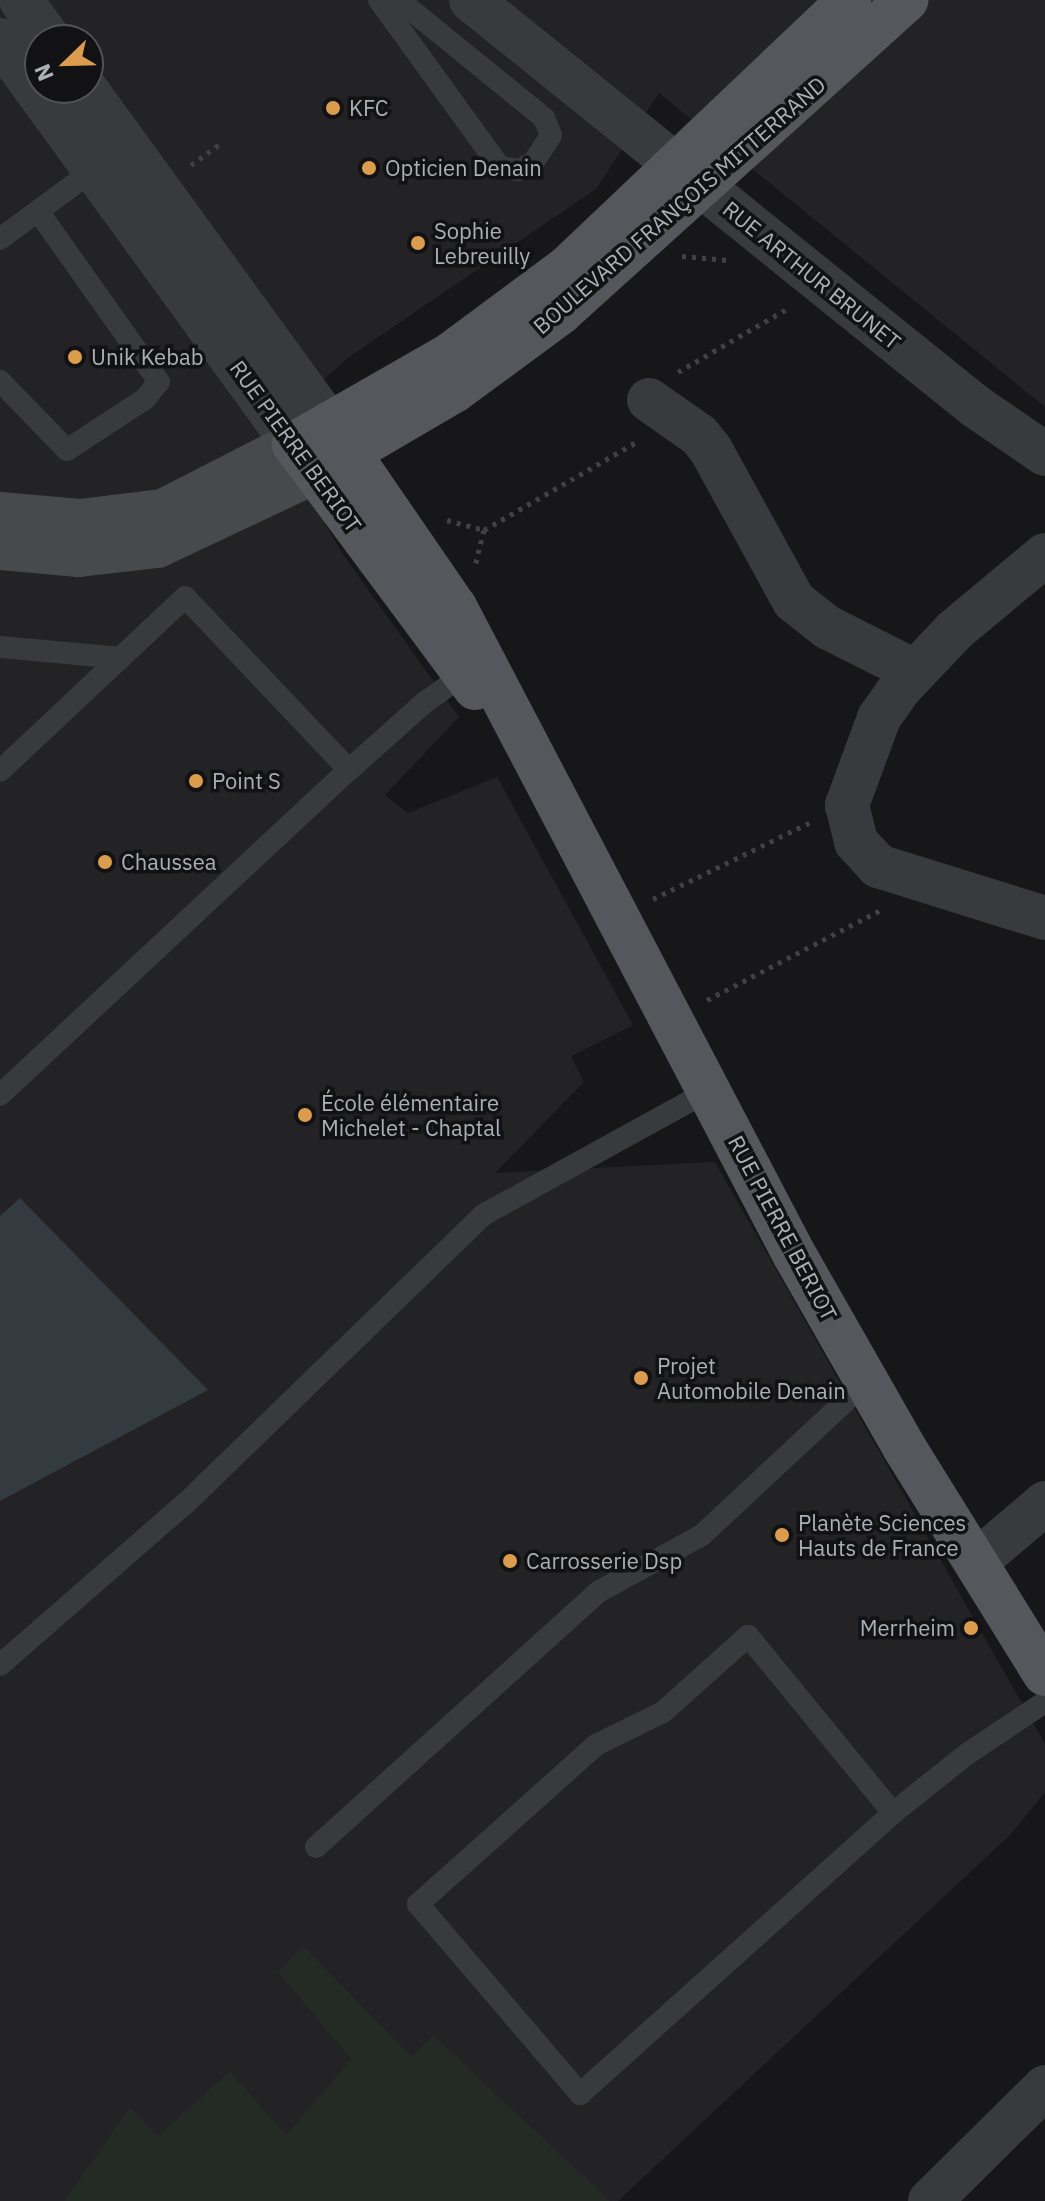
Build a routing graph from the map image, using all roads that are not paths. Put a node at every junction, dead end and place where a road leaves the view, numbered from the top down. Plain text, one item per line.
1 (21, 0) edge
2 (379, 0) edge
3 (399, 0) edge
4 (471, 0) edge
5 (519, 0) edge
6 (849, 0) edge
7 (906, 0) edge
8 (38, 24) edge
9 (0, 40) edge
10 (91, 104) edge
11 (111, 158) junction
12 (701, 168) junction
13 (38, 211) junction
14 (0, 239) edge
15 (0, 381) edge
16 (649, 400) road end
17 (1045, 431) edge
18 (322, 448) junction
19 (1045, 454) edge
20 (0, 514) edge
21 (0, 548) edge
22 (1045, 555) edge
23 (0, 647) edge
24 (120, 658) junction
25 (474, 668) junction
26 (914, 671) junction
27 (349, 770) junction
28 (0, 771) edge
29 (1045, 918) edge
30 (710, 1090) junction
31 (0, 1095) edge
32 (866, 1382) junction
33 (1045, 1503) edge
34 (976, 1562) junction
35 (0, 1665) edge
36 (1045, 1674) edge
37 (1045, 1702) edge
38 (893, 1813) junction
39 (316, 1847) dead end
40 (1045, 2087) edge
41 (930, 2201) edge

1 - 8 street
2 - 3 lane
4 - 12 street, RUE ARTHUR BRUNET
5 - 12 street, RUE ARTHUR BRUNET
6 - 12 main road, BOULEVARD FRANÇOIS MITTERRAND
7 - 12 main road, BOULEVARD FRANÇOIS MITTERRAND
9 - 11 street, RUE PIERRE BERIOT
10 - 11 street, RUE PIERRE BERIOT
11 - 13 lane
11 - 18 street, RUE PIERRE BERIOT
12 - 17 street, RUE ARTHUR BRUNET
12 - 18 main road, BOULEVARD FRANÇOIS MITTERRAND
12 - 19 street, RUE ARTHUR BRUNET
13 - 14 lane
13 - 15 lane
16 - 26 street
18 - 20 main road, BOULEVARD FRANÇOIS MITTERRAND
18 - 21 main road, BOULEVARD FRANÇOIS MITTERRAND
18 - 25 main road, RUE PIERRE BERIOT
22 - 26 street
23 - 24 lane
24 - 27 lane
24 - 28 lane
25 - 27 lane
25 - 30 main road, RUE PIERRE BERIOT
26 - 29 street
27 - 31 lane
30 - 32 main road, RUE PIERRE BERIOT
30 - 35 lane
32 - 34 main road, RUE PIERRE BERIOT
32 - 39 lane
33 - 34 street
34 - 36 main road, RUE PIERRE BERIOT
37 - 38 lane
38 - 38 lane
40 - 41 street

